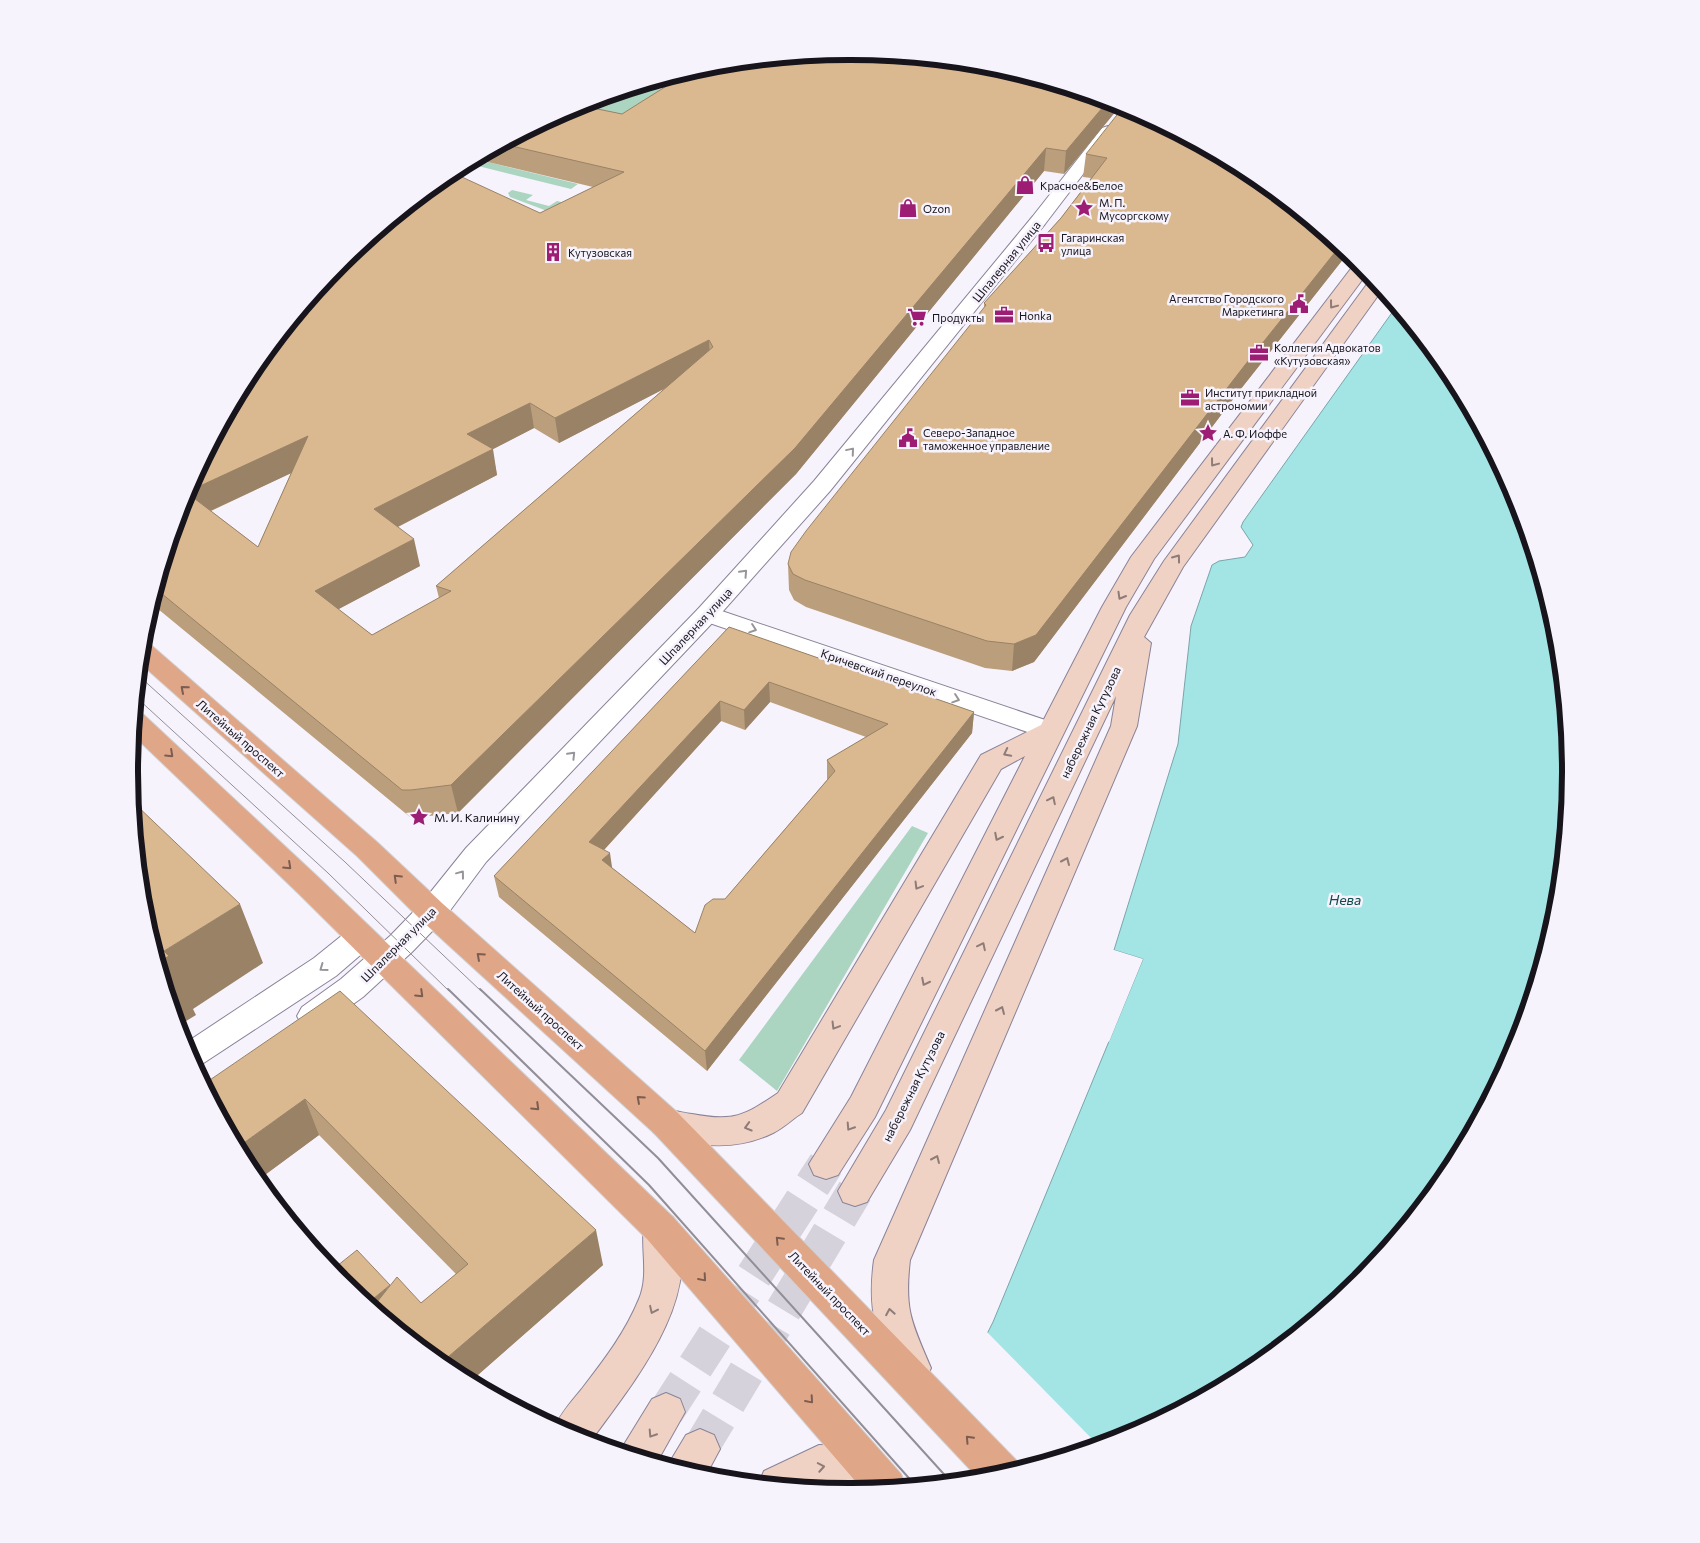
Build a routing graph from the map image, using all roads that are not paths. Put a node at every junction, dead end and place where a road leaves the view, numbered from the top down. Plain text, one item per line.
1 (1117, 120) edge
2 (1358, 273) edge
3 (1373, 289) edge
4 (707, 614) junction
5 (1142, 615) junction
6 (148, 657) edge
7 (140, 725) edge
8 (1051, 731) junction
9 (432, 912) junction
10 (361, 937) junction
11 (385, 960) junction
12 (293, 1030) edge
13 (197, 1052) edge
14 (666, 1123) junction
15 (826, 1164) tunnel mouth
16 (855, 1191) tunnel mouth
17 (660, 1228) junction
18 (922, 1388) junction
19 (666, 1412) tunnel mouth
20 (576, 1428) edge
21 (641, 1451) edge
22 (996, 1467) edge
23 (877, 1477) edge
24 (789, 1480) edge

4 -> 1 street, Шпалерная улица
2 -> 8 main road
5 -> 3 main road, набережная Кутузова
4 -> 8 street, Кричевский переулок
9 -> 4 street, Шпалерная улица
16 -> 5 main road, набережная Кутузова
18 -> 5 main road
9 -> 6 main road, Литейный проспект
7 -> 10 main road
8 -> 14 main road
8 -> 15 main road
9 - 11 street, Шпалерная улица
14 -> 9 main road, Литейный проспект
10 - 11 main road
10 -> 13 street
11 - 12 street, Шпалерная улица
11 -> 17 main road
18 -> 14 main road, Литейный проспект
17 -> 20 main road
17 -> 23 main road
22 -> 18 main road, Литейный проспект
19 -> 21 main road
24 -> 23 main road

